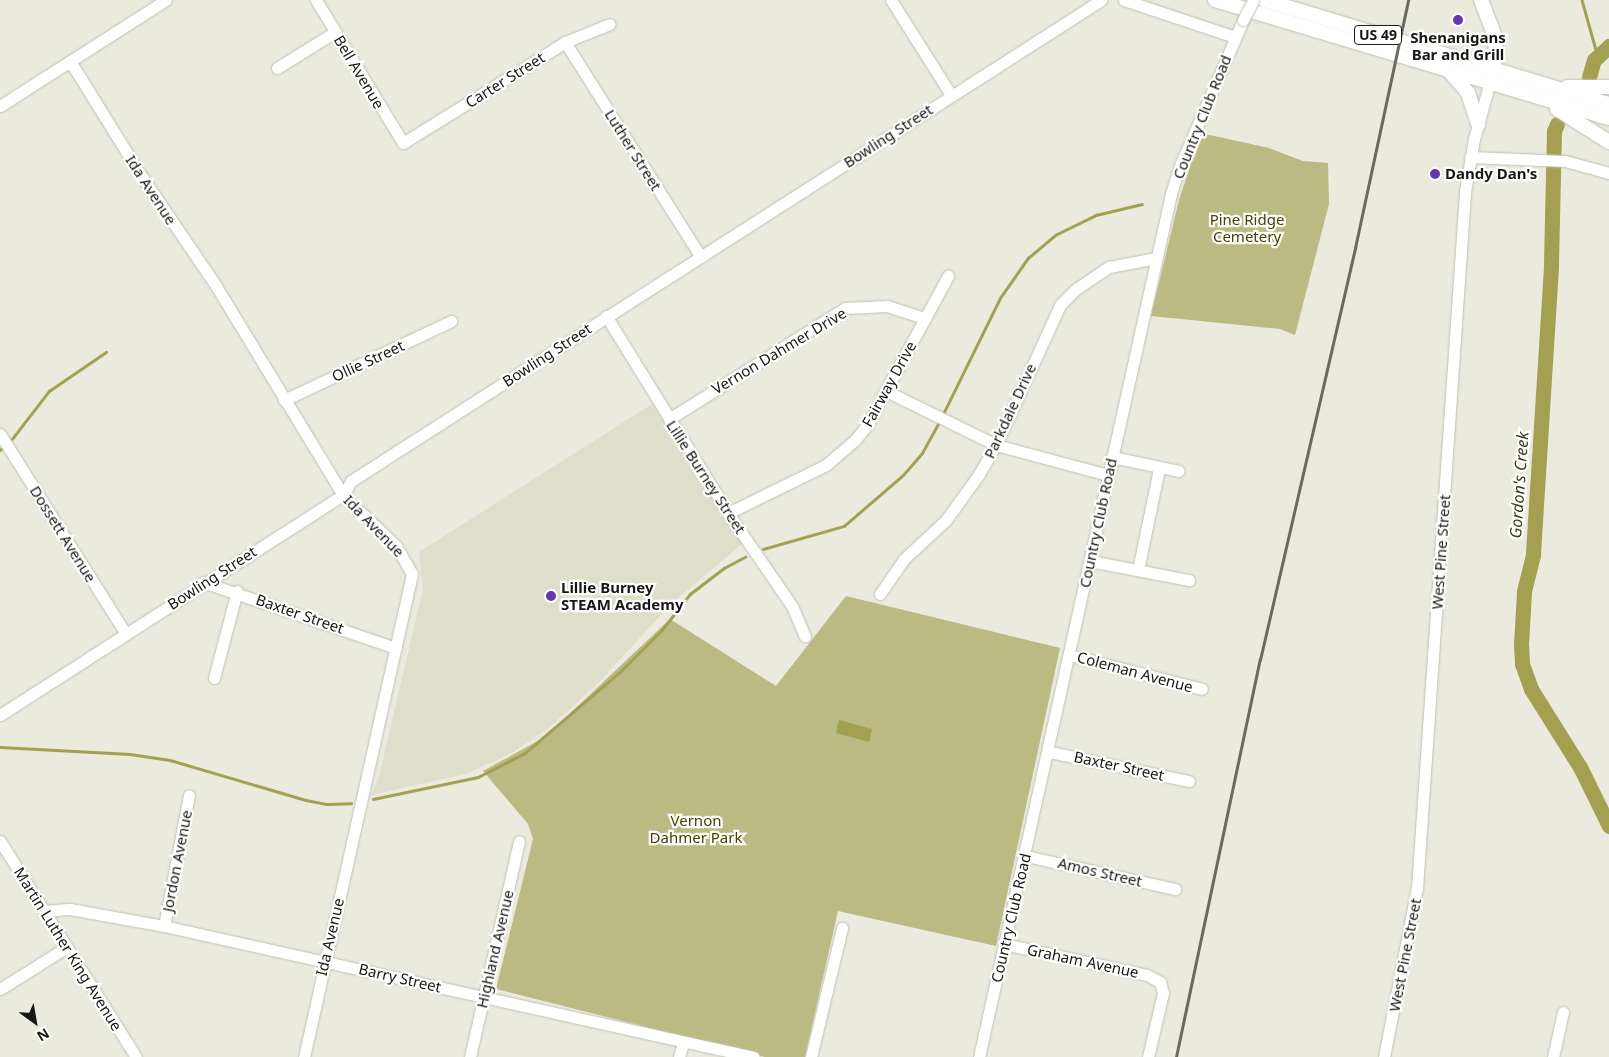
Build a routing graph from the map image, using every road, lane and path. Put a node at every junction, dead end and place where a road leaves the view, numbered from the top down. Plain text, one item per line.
1 (166, 0) edge
2 (316, 0) edge
3 (891, 0) edge
4 (1101, 0) edge
5 (1124, 0) edge
6 (1214, 0) edge
7 (1253, 0) edge
8 (1264, 0) edge
9 (1481, 0) edge
10 (610, 24) dead end
11 (335, 32) junction
12 (1235, 37) junction
13 (565, 42) junction
14 (70, 61) junction
15 (277, 68) dead end
16 (1448, 70) junction
17 (1492, 76) junction
18 (1550, 86) junction
19 (1609, 87) edge
20 (951, 95) junction
21 (1539, 98) junction
22 (1609, 104) edge
23 (0, 106) edge
24 (1609, 118) edge
25 (1478, 124) junction
26 (1609, 142) edge
27 (403, 144) joint
28 (1470, 156) junction
29 (1609, 173) edge
30 (700, 257) junction
31 (1156, 258) junction
32 (948, 276) dead end
33 (606, 316) junction
34 (924, 318) junction
35 (451, 321) dead end
36 (886, 391) junction
37 (284, 400) junction
38 (669, 419) junction
39 (0, 434) edge
40 (996, 445) junction
41 (1112, 458) junction
42 (1159, 469) junction
43 (1178, 471) dead end
44 (1108, 475) junction
45 (343, 495) junction
46 (728, 513) junction
47 (1090, 561) junction
48 (1138, 570) junction
49 (1189, 580) dead end
50 (203, 582) junction
51 (237, 591) junction
52 (880, 594) dead end
53 (126, 634) junction
54 (805, 636) dead end
55 (396, 648) junction
56 (1069, 655) junction
57 (214, 678) dead end
58 (1202, 689) dead end
59 (0, 715) edge
60 (1050, 752) junction
61 (1188, 781) dead end
62 (190, 795) dead end
63 (0, 841) edge
64 (519, 841) dead end
65 (1026, 856) junction
66 (1175, 889) dead end
67 (45, 911) junction
68 (164, 926) junction
69 (842, 928) dead end
70 (1004, 944) junction
71 (67, 947) junction
72 (325, 961) junction
73 (0, 989) edge
74 (484, 997) junction
75 (1563, 1012) dead end
76 (682, 1043) junction
77 (136, 1057) edge
78 (304, 1057) edge
79 (470, 1057) edge
80 (680, 1057) edge
81 (754, 1057) edge
82 (811, 1057) edge
83 (979, 1057) edge
84 (1148, 1057) edge
85 (1384, 1057) edge
86 (1554, 1057) edge

1 - 14 street
2 - 11 street, Bell Avenue
3 - 20 street
4 - 20 street, Bowling Street
5 - 12 street
6 - 16 main road, US 49
7 - 12 street, Country Club Road, bridge
8 - 17 main road, US 49
9 - 17 main road, West Pine Street
10 - 13 street, Carter Street
11 - 15 street
11 - 27 street, Bell Avenue
12 - 31 street, Country Club Road
13 - 27 street, Carter Street
13 - 30 street, Luther Street
14 - 23 street
14 - 37 street, Ida Avenue
16 - 17 main road, US 49
16 - 25 main road
17 - 18 main road, US 49
17 - 21 main road, US 49
17 - 25 street, West Pine Street
18 - 19 main road
18 - 22 main road, US 49
20 - 30 street, Bowling Street
21 - 24 main road, US 49
21 - 26 main road
25 - 28 street, West Pine Street
28 - 29 street
28 - 85 street, West Pine Street
30 - 33 street, Bowling Street
31 - 40 street, Parkdale Drive
31 - 41 street, Country Club Road
32 - 34 street, Fairway Drive
33 - 38 street, Lillie Burney Street
33 - 45 street, Bowling Street
34 - 36 street, Fairway Drive
34 - 38 street, Vernon Dahmer Drive
35 - 37 street, Ollie Street
36 - 40 street
36 - 46 street, Fairway Drive
37 - 45 street, Ida Avenue
38 - 46 street, Lillie Burney Street
39 - 53 street, Dossett Avenue
40 - 44 street
40 - 52 street, Parkdale Drive
41 - 42 street
41 - 44 street, Country Club Road
42 - 43 street
42 - 48 street
44 - 47 street, Country Club Road
45 - 50 street, Bowling Street
45 - 55 street, Ida Avenue
46 - 54 street, Lillie Burney Street
47 - 48 street
47 - 56 street, Country Club Road
48 - 49 street
50 - 51 street, Baxter Street
50 - 53 street, Bowling Street
51 - 55 street, Baxter Street
51 - 57 street
53 - 59 street, Bowling Street
55 - 72 street, Ida Avenue
56 - 58 street, Coleman Avenue
56 - 60 street, Country Club Road
60 - 61 street, Baxter Street
60 - 65 street, Country Club Road
62 - 68 street, Jordon Avenue
63 - 67 street, Martin Luther King Avenue
64 - 74 street, Highland Avenue
65 - 66 street, Amos Street
65 - 70 street, Country Club Road
67 - 68 street, Barry Street
67 - 71 street, Martin Luther King Avenue
68 - 72 street, Barry Street
69 - 82 street
70 - 83 street, Country Club Road
70 - 84 street, Graham Avenue
71 - 73 street
71 - 77 street, Martin Luther King Avenue
72 - 74 street, Barry Street
72 - 78 street, Ida Avenue
74 - 76 street, Barry Street
74 - 79 street, Highland Avenue
75 - 86 street
76 - 80 street
76 - 81 street, Barry Street

